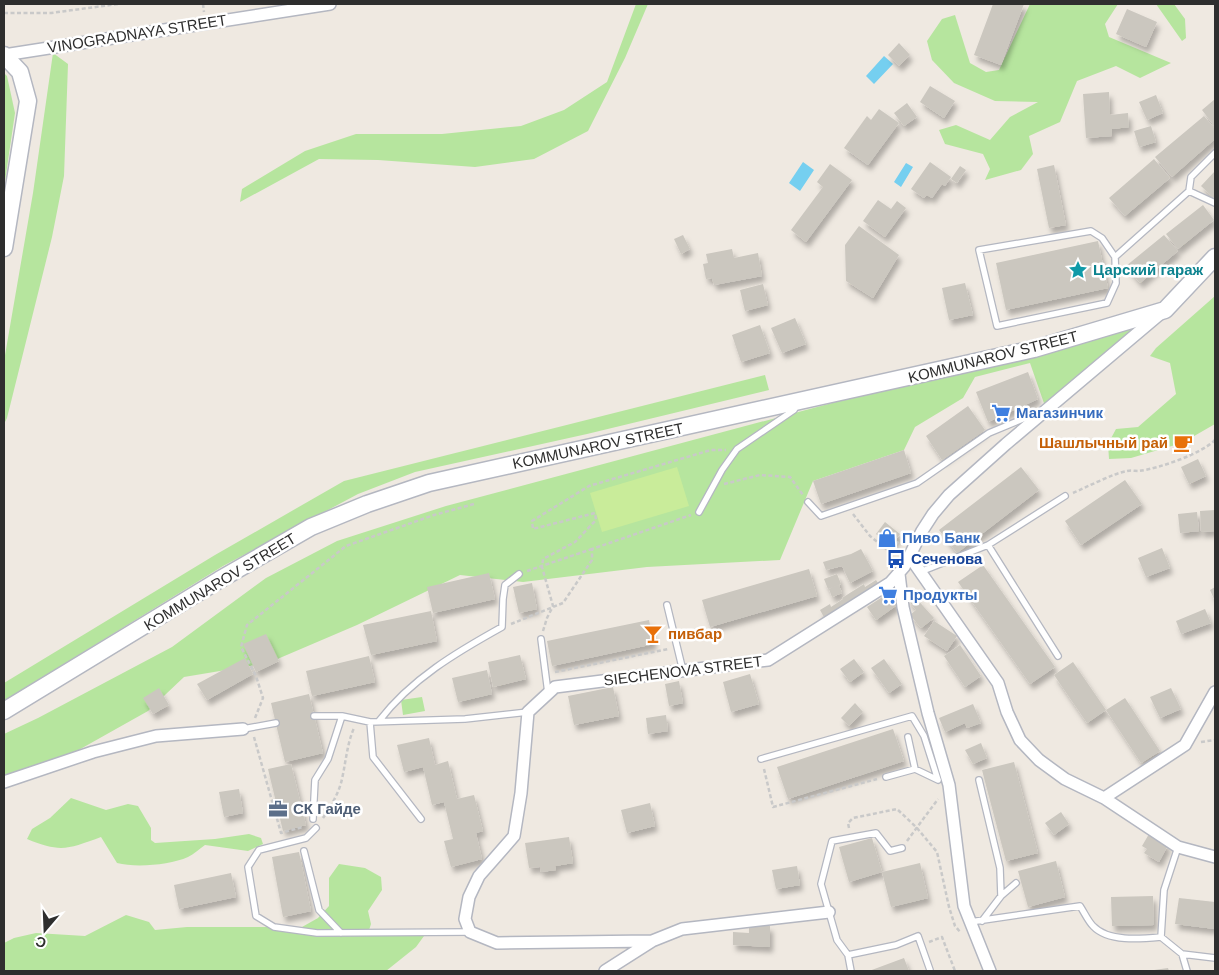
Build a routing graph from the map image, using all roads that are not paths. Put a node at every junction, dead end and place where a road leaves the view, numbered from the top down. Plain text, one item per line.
1 (330, 4) edge
2 (4, 55) edge
3 (1215, 154) edge
4 (1189, 191) junction
5 (1215, 203) edge
6 (4, 248) edge
7 (1115, 257) junction
8 (1215, 257) edge
9 (1165, 310) junction
10 (798, 402) junction
11 (1046, 409) junction
12 (1065, 496) road end
13 (808, 502) road end
14 (698, 512) road end
15 (988, 545) junction
16 (910, 557) junction
17 (920, 572) junction
18 (519, 574) road end
19 (899, 574) junction
20 (667, 605) dead end
21 (541, 639) road end
22 (1058, 656) dead end
23 (683, 671) junction
24 (1215, 692) edge
25 (548, 693) junction
26 (4, 711) edge
27 (528, 712) junction
28 (314, 716) dead end
29 (342, 716) junction
30 (379, 720) junction
31 (370, 722) junction
32 (276, 723) dead end
33 (247, 729) joint
34 (908, 737) dead end
35 (762, 760) road end
36 (916, 769) junction
37 (886, 777) road end
38 (938, 780) junction
39 (979, 780) dead end
40 (4, 782) edge
41 (946, 790) junction
42 (1104, 798) junction
43 (313, 819) dead end
44 (421, 819) dead end
45 (312, 827) road end
46 (1178, 847) junction
47 (902, 848) road end
48 (304, 851) dead end
49 (1215, 857) edge
50 (1016, 883) dead end
51 (1001, 896) junction
52 (829, 912) junction
53 (976, 921) junction
54 (470, 932) junction
55 (341, 933) junction
56 (1161, 937) junction
57 (652, 941) junction
58 (1182, 954) junction
59 (848, 955) junction
60 (1215, 958) edge
61 (930, 970) edge
62 (605, 971) edge
63 (852, 971) edge
64 (990, 971) edge
65 (1186, 971) edge

1 - 2 street, VINOGRADNAYA STREET
2 - 6 main road
3 - 4 lane
4 - 5 lane
4 - 7 lane
7 - 7 lane
8 - 9 main road
9 - 10 main road, KOMMUNAROV STREET
9 - 11 street, SIECHENOVA STREET
10 - 14 lane
10 - 26 main road, KOMMUNAROV STREET
11 - 13 lane
11 - 16 street, SIECHENOVA STREET
12 - 15 lane
15 - 17 lane
15 - 22 lane
16 - 17 street
16 - 19 street, SIECHENOVA STREET
17 - 42 street
18 - 30 lane
19 - 23 street, SIECHENOVA STREET
19 - 41 street
20 - 23 lane
21 - 25 lane
23 - 25 street, SIECHENOVA STREET
24 - 42 street
25 - 27 street, SIECHENOVA STREET
27 - 30 lane
27 - 54 street
28 - 29 lane
29 - 31 lane
29 - 43 lane
30 - 31 lane
31 - 44 lane
32 - 33 lane
33 - 40 street
34 - 36 lane
35 - 38 lane
36 - 37 lane
36 - 38 lane
38 - 41 lane
39 - 51 lane
41 - 53 street
42 - 46 street
45 - 55 lane
46 - 49 street
46 - 56 lane
47 - 52 lane
48 - 55 lane
50 - 51 lane
51 - 53 lane
52 - 57 street
52 - 59 lane
53 - 56 lane
53 - 64 street
54 - 55 lane
54 - 57 street
56 - 58 lane
57 - 62 street
58 - 60 lane
58 - 65 lane
59 - 61 lane
59 - 63 lane

